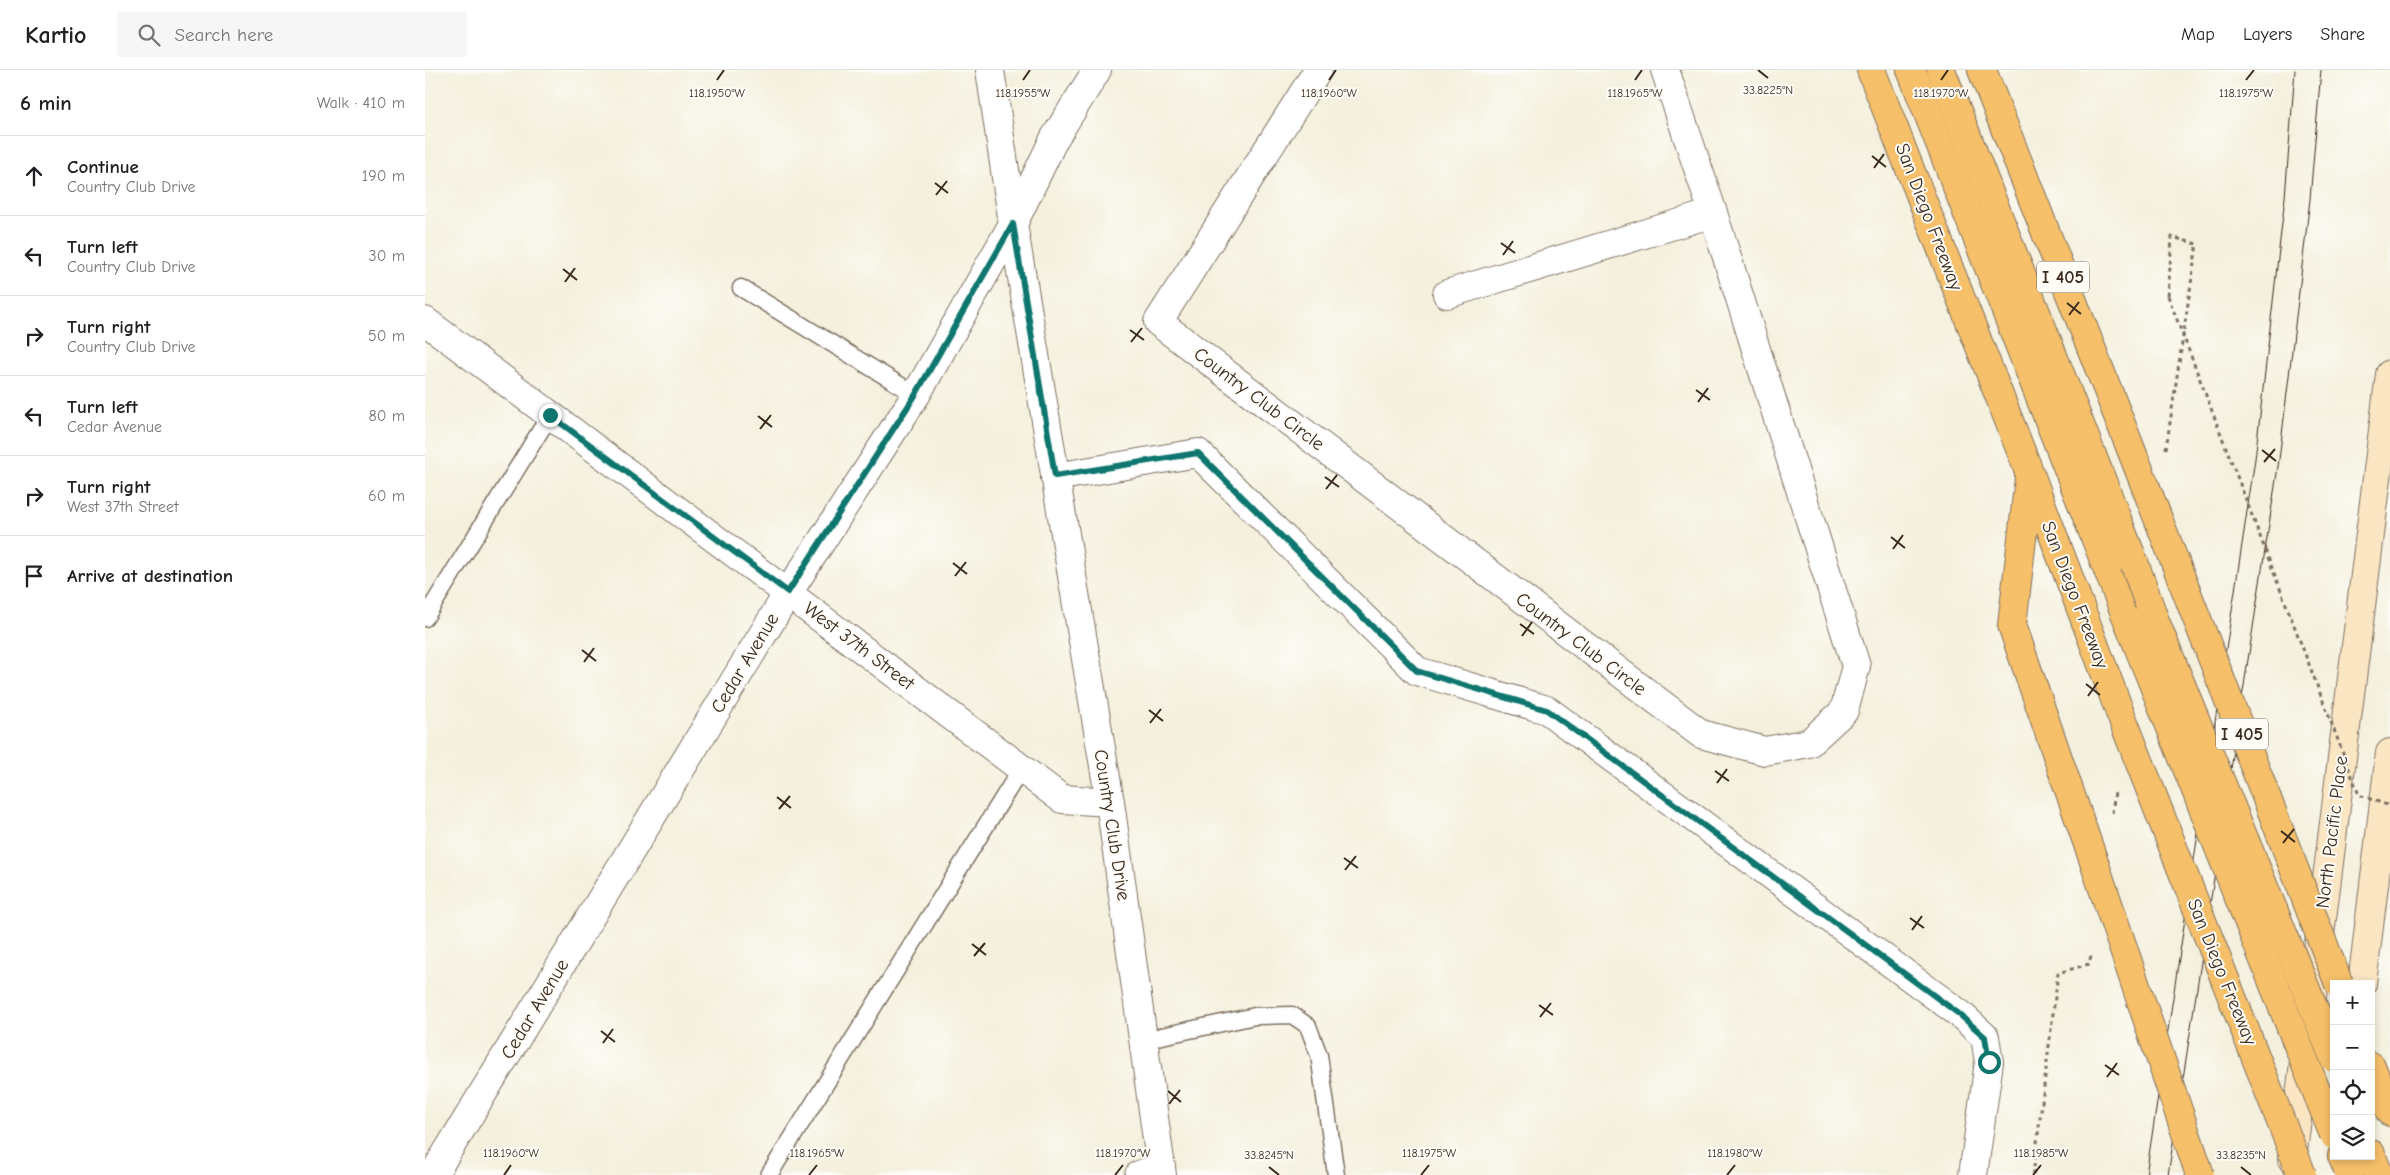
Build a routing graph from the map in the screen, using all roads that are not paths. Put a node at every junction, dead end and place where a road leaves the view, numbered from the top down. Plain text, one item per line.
1 (990, 70) edge
2 (1097, 70) edge
3 (1318, 70) edge
4 (1665, 70) edge
5 (1871, 70) edge
6 (1911, 70) edge
7 (1941, 70) edge
8 (1981, 70) edge
9 (1713, 214) junction
10 (1013, 224) junction
11 (741, 288) dead end
12 (1447, 294) dead end
13 (425, 321) edge
14 (2390, 374) edge
15 (916, 394) junction
16 (550, 415) junction
17 (2030, 474) junction
18 (1055, 476) junction
19 (788, 592) junction
20 (425, 618) edge
21 (2390, 752) edge
22 (1021, 769) junction
23 (1109, 802) junction
24 (2337, 980) edge
25 (2362, 980) edge
26 (1143, 1040) junction
27 (2330, 1048) edge
28 (2375, 1054) edge
29 (2373, 1070) edge
30 (2390, 1070) edge
31 (2390, 1112) edge
32 (2330, 1125) edge
33 (2341, 1160) edge
34 (2344, 1160) edge
35 (2373, 1160) edge
36 (1154, 1172) edge
37 (433, 1175) edge
38 (769, 1175) edge
39 (1336, 1175) edge
40 (1973, 1175) edge
41 (2199, 1175) edge
42 (2289, 1175) edge
43 (2302, 1175) edge
44 (2339, 1175) edge
45 (2350, 1175) edge
46 (2379, 1175) edge

1 - 10 street, Country Club Drive
2 - 10 street, Cedar Avenue
3 - 9 street, Country Club Circle
4 - 9 street, Country Club Circle
5 - 17 highway, San Diego Freeway
6 - 32 highway, bridge
7 - 27 highway, bridge
8 - 24 highway, I 405, bridge
9 - 12 street
10 - 15 street, Cedar Avenue
10 - 18 street, Country Club Drive
11 - 15 lane
13 - 16 street, West 37th Street
14 - 42 main road, North Pacific Place
15 - 19 street, Cedar Avenue
16 - 19 street, West 37th Street
16 - 20 lane
17 - 41 highway, bridge
17 - 43 highway, San Diego Freeway, bridge
18 - 23 street, Country Club Drive
18 - 40 street
19 - 22 street, West 37th Street
19 - 37 street, Cedar Avenue
21 - 25 main road
22 - 23 street, West 37th Street
22 - 38 lane
23 - 26 street, Country Club Drive
26 - 36 street, Country Club Drive
26 - 39 lane
28 - 30 highway
29 - 31 highway
33 - 44 main road
34 - 45 highway
35 - 46 highway

